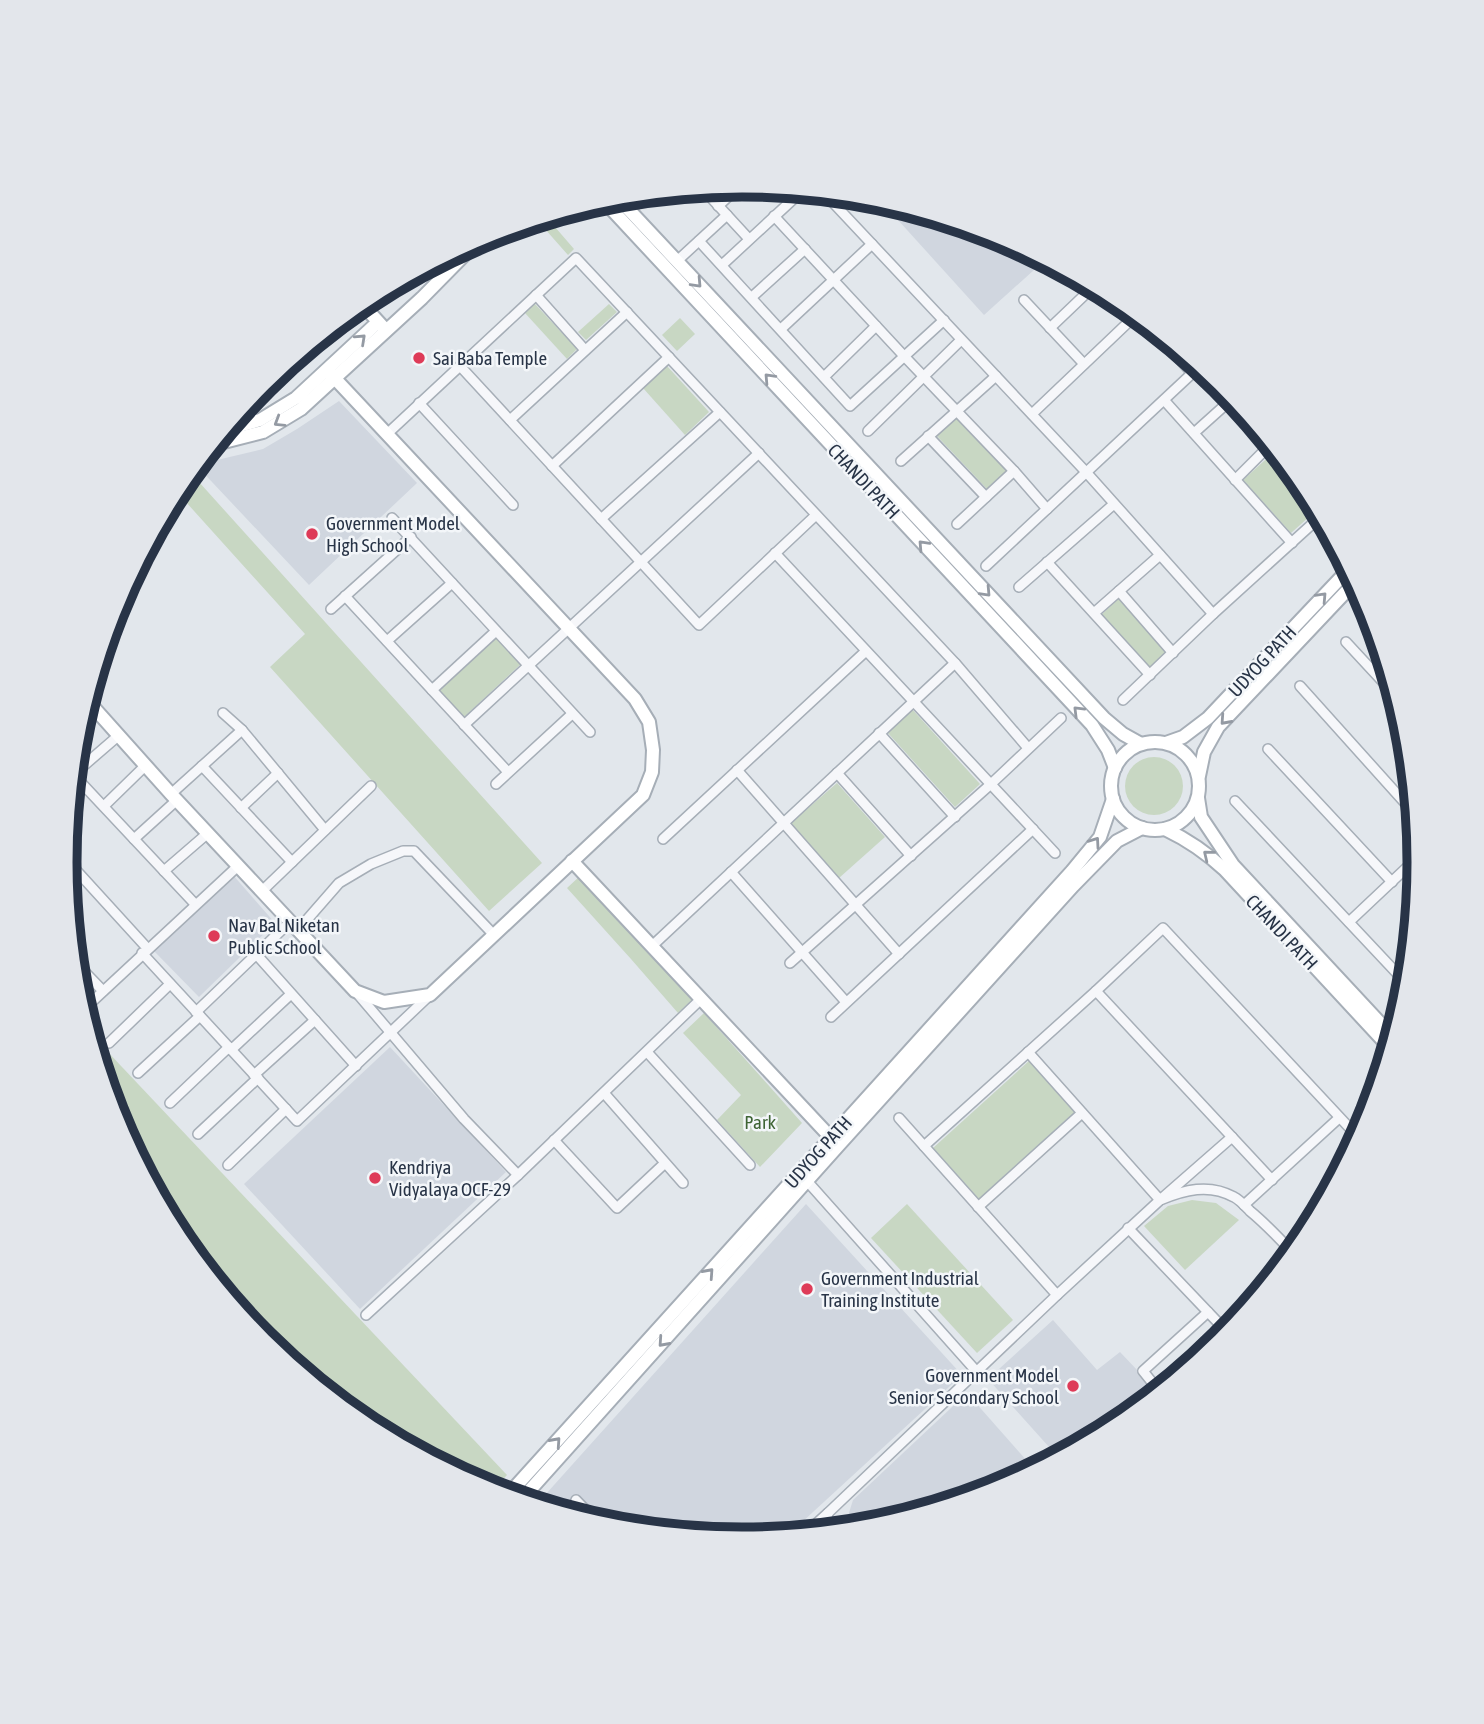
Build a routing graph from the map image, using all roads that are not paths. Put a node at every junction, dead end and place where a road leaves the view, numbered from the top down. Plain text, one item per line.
1 (727, 197) edge
2 (711, 198) edge
3 (793, 199) edge
4 (834, 204) edge
5 (718, 206) junction
6 (617, 209) edge
7 (615, 210) edge
8 (727, 215) junction
9 (774, 216) junction
10 (749, 239) junction
11 (699, 241) junction
12 (872, 244) junction
13 (805, 249) junction
14 (677, 261) junction
15 (458, 262) edge
16 (722, 265) junction
17 (833, 279) junction
18 (1086, 294) edge
19 (536, 295) junction
20 (752, 297) junction
21 (1024, 300) dead end
22 (369, 312) edge
23 (627, 312) junction
24 (944, 320) junction
25 (1129, 322) edge
26 (382, 326) junction
27 (876, 327) junction
28 (1050, 328) junction
29 (781, 329) junction
30 (961, 340) junction
31 (585, 350) junction
32 (904, 356) junction
33 (669, 357) junction
34 (1084, 364) junction
35 (460, 366) junction
36 (1192, 373) edge
37 (331, 374) junction
38 (996, 376) junction
39 (824, 377) junction
40 (923, 377) junction
41 (1164, 400) junction
42 (419, 403) junction
43 (1225, 405) edge
44 (957, 411) junction
45 (720, 412) junction
46 (1032, 414) junction
47 (510, 420) junction
48 (241, 426) edge
49 (868, 431) dead end
50 (1194, 433) junction
51 (387, 434) junction
52 (928, 436) junction
53 (228, 441) edge
54 (1264, 451) edge
55 (759, 453) junction
56 (901, 461) dead end
57 (552, 466) junction
58 (1014, 471) junction
59 (1086, 472) junction
60 (1235, 480) junction
61 (986, 497) junction
62 (1114, 504) junction
63 (513, 505) dead end
64 (1047, 509) junction
65 (816, 515) junction
66 (393, 517) dead end
67 (601, 519) junction
68 (1314, 523) edge
69 (957, 524) dead end
70 (411, 537) junction
71 (1292, 543) junction
72 (775, 553) junction
73 (1160, 555) junction
74 (641, 562) junction
75 (1047, 562) junction
76 (986, 566) dead end
77 (1342, 577) edge
78 (452, 583) junction
79 (1019, 587) dead end
80 (1348, 590) edge
81 (1119, 591) junction
82 (345, 596) junction
83 (331, 609) dead end
84 (1094, 613) junction
85 (1213, 614) junction
86 (569, 628) junction
87 (496, 631) junction
88 (387, 641) junction
89 (1346, 642) dead end
90 (866, 650) junction
91 (1173, 653) junction
92 (955, 663) junction
93 (528, 666) junction
94 (1150, 675) junction
95 (1381, 680) edge
96 (1300, 687) dead end
97 (432, 690) junction
98 (1123, 700) dead end
99 (914, 701) junction
100 (95, 710) edge
101 (223, 713) dead end
102 (572, 714) junction
103 (1061, 718) dead end
104 (464, 725) junction
105 (242, 730) junction
106 (590, 733) dead end
107 (879, 733) junction
108 (118, 736) junction
109 (1166, 743) junction
110 (1140, 744) junction
111 (1028, 748) junction
112 (1268, 749) dead end
113 (85, 765) edge
114 (145, 766) junction
115 (202, 766) junction
116 (1115, 768) junction
117 (737, 771) junction
118 (508, 772) junction
119 (278, 773) junction
120 (837, 773) junction
121 (1199, 776) junction
122 (82, 783) edge
123 (496, 784) dead end
124 (991, 784) junction
125 (371, 786) dead end
126 (174, 797) junction
127 (1198, 798) junction
128 (1113, 799) junction
129 (1235, 801) dead end
130 (1404, 802) edge
131 (104, 806) junction
132 (241, 808) junction
133 (955, 817) junction
134 (784, 823) junction
135 (1142, 828) junction
136 (1032, 829) junction
137 (1165, 829) junction
138 (325, 830) junction
139 (208, 833) junction
140 (134, 839) junction
141 (663, 839) dead end
142 (1055, 853) dead end
143 (911, 856) junction
144 (572, 861) junction
145 (292, 862) junction
146 (238, 866) junction
147 (1407, 867) edge
148 (164, 871) junction
149 (731, 872) junction
150 (77, 873) edge
151 (1392, 881) junction
152 (262, 891) junction
153 (195, 904) junction
154 (856, 905) junction
155 (1349, 922) junction
156 (294, 926) junction
157 (494, 935) junction
158 (652, 946) junction
159 (145, 951) junction
160 (802, 953) junction
161 (256, 954) junction
162 (899, 954) junction
163 (790, 963) dead end
164 (1397, 973) edge
165 (87, 975) edge
166 (170, 984) junction
167 (103, 991) junction
168 (355, 991) junction
169 (1096, 991) junction
170 (291, 993) junction
171 (430, 995) junction
172 (701, 999) junction
173 (92, 1001) edge
174 (846, 1002) junction
175 (198, 1014) junction
176 (831, 1017) dead end
177 (315, 1020) junction
178 (1385, 1029) edge
179 (391, 1033) junction
180 (1382, 1040) edge
181 (109, 1043) dead end
182 (230, 1048) junction
183 (647, 1052) junction
184 (1028, 1052) junction
185 (356, 1066) junction
186 (138, 1073) dead end
187 (256, 1076) junction
188 (604, 1093) junction
189 (170, 1103) dead end
190 (286, 1109) junction
191 (1082, 1113) junction
192 (898, 1118) dead end
193 (1339, 1118) junction
194 (1350, 1129) edge
195 (198, 1134) dead end
196 (1232, 1137) junction
197 (554, 1140) junction
198 (834, 1141) junction
199 (924, 1146) junction
200 (665, 1163) junction
201 (228, 1165) dead end
202 (750, 1165) dead end
203 (518, 1175) junction
204 (1272, 1180) junction
205 (807, 1181) junction
206 (683, 1183) dead end
207 (1160, 1200) junction
208 (1244, 1205) junction
209 (978, 1207) junction
210 (1128, 1228) junction
211 (1285, 1245) edge
212 (1057, 1295) junction
213 (1208, 1312) junction
214 (366, 1315) dead end
215 (1219, 1324) edge
216 (977, 1372) junction
217 (1154, 1384) edge
218 (515, 1487) edge
219 (528, 1492) edge
220 (576, 1500) dead end
221 (583, 1507) edge
222 (828, 1513) junction
223 (826, 1521) edge
224 (818, 1522) edge

1 - 5 street
2 - 5 street
3 - 9 street
4 - 12 street
5 - 8 street
6 - 14 main road, CHANDI PATH
116 -> 7 main road, CHANDI PATH
8 - 10 street
8 - 11 street
9 - 10 street
9 - 13 street
10 - 16 street
11 - 14 street
11 - 16 street
12 - 17 street
12 - 24 street
13 - 17 street
13 - 20 street
14 -> 110 main road, CHANDI PATH
15 - 26 main road
16 - 20 street
17 - 27 street
17 - 29 street
18 - 28 street
19 - 23 street
19 - 31 street
19 - 35 street
20 - 29 street
21 - 28 street
22 - 26 main road
23 - 31 street
23 - 33 street
24 - 30 street
24 - 32 street
25 - 34 street
26 - 37 main road
27 - 32 street
27 - 39 street
28 - 34 street
29 - 39 street
30 - 38 street
30 - 40 street
31 - 47 street
32 - 39 street
32 - 40 street
33 - 45 street
33 - 57 street
34 - 46 street
35 - 42 street
35 - 47 street
36 - 41 street
37 - 48 main road
37 - 51 main road
37 -> 53 main road
38 - 44 street
38 - 46 street
40 - 44 street
40 - 49 street
41 - 50 street
41 - 59 street
42 - 51 street
42 - 63 street
43 - 50 street
44 - 52 street
44 - 58 street
45 - 55 street
45 - 67 street
46 - 59 street
47 - 57 street
50 - 60 street
51 - 86 main road
52 - 56 street
52 - 61 street
54 - 60 street
55 - 65 street
55 - 74 street
57 - 67 street
58 - 61 street
58 - 64 street
59 - 62 street
59 - 64 street
60 - 71 street
61 - 69 street
62 - 73 street
62 - 75 street
64 - 76 street
65 - 72 street
65 - 92 street
66 - 70 street
67 - 74 street
68 - 71 street
70 - 78 street
70 - 82 street
71 - 85 street
72 - 74 street
72 - 90 street
73 - 81 street
73 - 85 street
74 - 86 street
75 - 79 street
75 - 84 street
109 -> 77 main road, UDYOG PATH
78 - 87 street
78 - 88 street
80 -> 121 main road, UDYOG PATH
81 - 84 street
81 - 91 street
82 - 83 street
82 - 88 street
84 - 94 street
85 - 91 street
86 - 93 street
86 - 144 main road
87 - 93 street
87 - 97 street
88 - 97 street
89 - 95 street
90 - 99 street
90 - 117 street
91 - 94 street
92 - 99 street
92 - 111 street
93 - 102 street
93 - 104 street
94 - 98 street
96 - 130 street
97 - 104 street
99 - 107 street
99 - 124 street
100 - 108 main road
101 - 105 street
102 - 106 street
102 - 118 street
103 - 111 street
104 - 118 street
105 - 115 street
105 - 119 street
107 - 120 street
107 - 133 street
108 - 113 street
108 - 114 main road
109 - 110 main road
109 - 121 main road
110 - 116 main road
111 - 124 street
112 - 151 street
114 - 126 main road
114 - 131 street
115 - 126 street
115 - 132 street
116 - 128 main road
117 - 134 street
117 - 141 street
118 - 123 street
119 - 132 street
119 - 138 street
120 - 134 street
120 - 143 street
121 - 127 main road
122 - 131 street
124 - 133 street
124 - 136 street
125 - 138 street
126 - 139 main road
126 - 140 street
127 - 137 main road
127 - 178 main road, CHANDI PATH
128 - 135 main road
198 -> 128 main road, UDYOG PATH
129 - 155 street
131 - 140 street
132 - 145 street
133 - 143 street
134 - 149 street
134 - 154 street
135 - 137 main road
135 - 198 main road, UDYOG PATH
136 - 142 street
136 - 162 street
180 -> 137 main road, CHANDI PATH
138 - 145 street
139 - 146 main road
139 - 148 street
140 - 148 street
143 - 154 street
144 - 157 main road
144 - 158 main road
145 - 152 street
146 - 152 main road
146 - 153 street
147 - 151 street
148 - 153 street
149 - 158 street
149 - 160 street
150 - 159 street
151 - 155 street
152 - 156 main road
153 - 159 street
154 - 160 street
154 - 162 street
155 - 164 street
156 - 157 street
156 - 161 street
156 - 168 main road
157 - 171 main road
158 - 172 main road
159 - 166 street
159 - 167 street
160 - 163 street
160 - 174 street
161 - 170 street
161 - 175 street
162 - 174 street
165 - 167 street
166 - 175 street
166 - 181 street
167 - 173 street
168 - 171 main road
168 - 179 street
169 - 184 street
169 - 193 street
169 - 196 street
170 - 177 street
170 - 182 street
171 - 179 street
172 - 183 street
172 - 198 main road
174 - 176 street
175 - 182 street
175 - 186 street
177 - 185 street
177 - 187 street
179 - 185 street
179 - 203 street
182 - 187 street
182 - 189 street
183 - 188 street
183 - 202 street
184 - 191 street
184 - 199 street
185 - 190 street
187 - 190 street
187 - 195 street
188 - 197 street
188 - 200 street
190 - 201 street
191 - 207 street
191 - 209 street
192 - 199 street
193 - 194 street
193 - 204 street
196 - 204 street
196 - 207 street
197 - 200 street
197 - 203 street
198 - 205 main road, UDYOG PATH
218 -> 198 main road, UDYOG PATH
199 - 209 street
200 - 206 street
203 - 214 street
204 - 208 street
205 - 216 street
205 -> 219 main road, UDYOG PATH
207 - 208 street
207 - 210 street
208 - 211 street
209 - 212 street
210 - 212 street
210 - 213 street
212 - 216 street
213 - 215 street
213 - 217 street
216 - 222 street
220 - 221 street
222 - 223 street
222 - 224 street

